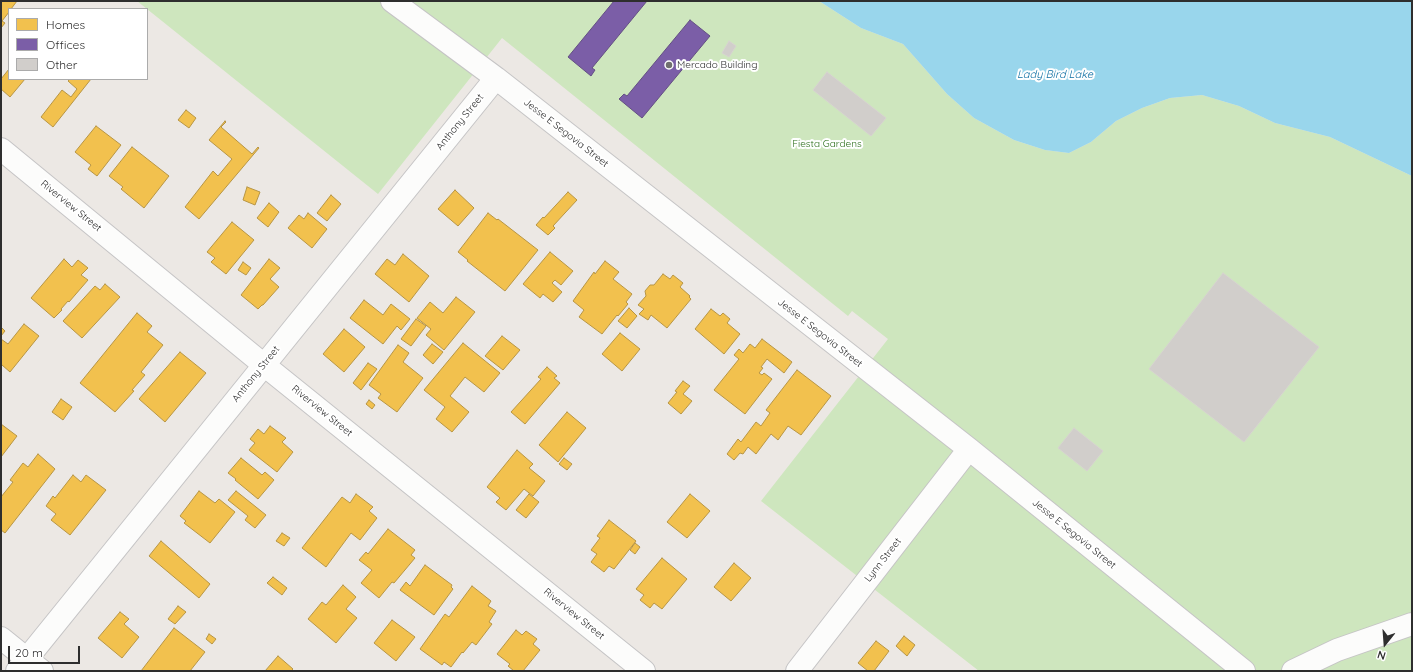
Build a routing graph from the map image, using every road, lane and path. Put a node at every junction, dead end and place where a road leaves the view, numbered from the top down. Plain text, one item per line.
1 (392, 1) edge
2 (496, 78) junction
3 (1, 149) edge
4 (264, 365) junction
5 (968, 449) junction
6 (1412, 624) edge
7 (1, 638) edge
8 (29, 667) edge
9 (643, 670) edge
10 (797, 671) edge
11 (1244, 671) edge
12 (1294, 671) edge

1 - 2 street, Jesse E Segovia Street
2 - 4 street, Anthony Street
2 - 5 street, Jesse E Segovia Street
3 - 4 street, Riverview Street
4 - 8 street, Anthony Street
4 - 9 street, Riverview Street
5 - 10 street, Lynn Street
5 - 11 street, Jesse E Segovia Street
6 - 12 street
7 - 8 street

